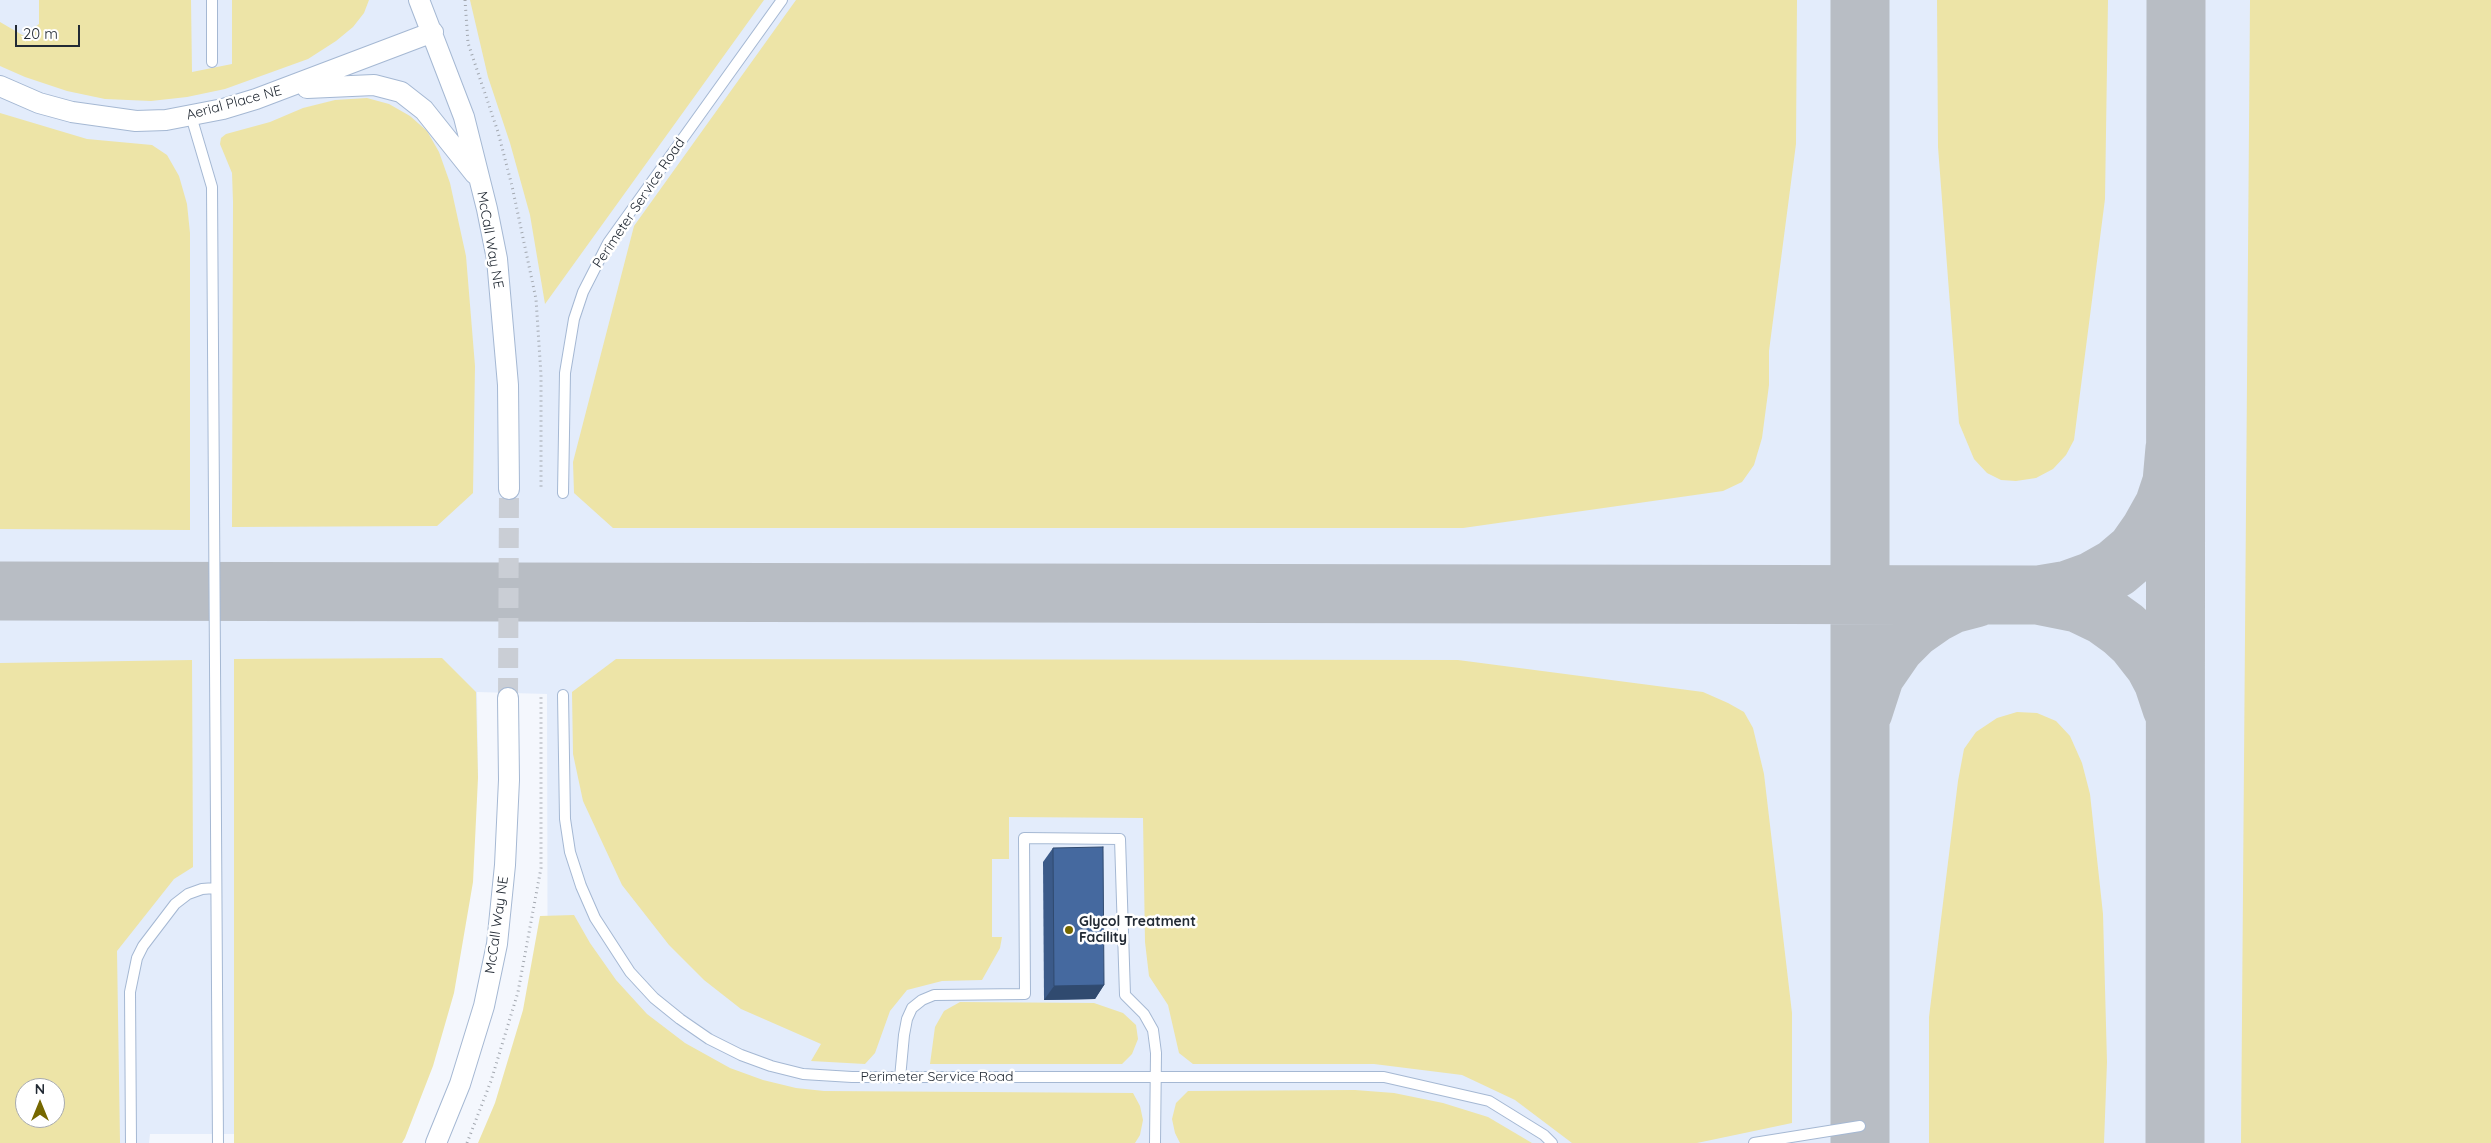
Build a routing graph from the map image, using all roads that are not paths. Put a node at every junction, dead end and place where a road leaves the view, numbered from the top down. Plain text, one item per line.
1 (212, 0) edge
2 (419, 0) edge
3 (782, 0) edge
4 (433, 32) junction
5 (212, 62) dead end
6 (0, 86) edge
7 (285, 90) junction
8 (191, 116) junction
9 (479, 179) junction
10 (509, 490) tunnel mouth
11 (563, 493) dead end
12 (563, 695) dead end
13 (508, 698) tunnel mouth
14 (215, 888) junction
15 (900, 1078) junction
16 (1156, 1078) junction
17 (1860, 1126) dead end
18 (131, 1143) edge
19 (218, 1143) edge
20 (436, 1143) edge
21 (1155, 1143) edge
22 (1552, 1143) edge
23 (1754, 1143) edge

1 - 5 lane
2 - 4 street, McCall Way NE
3 - 11 lane, Perimeter Service Road
4 - 7 street, Aerial Place NE
4 - 9 street, McCall Way NE
6 - 8 street, Aerial Place NE
7 - 8 street, Aerial Place NE
7 - 9 street
8 - 14 lane
9 - 10 street, McCall Way NE
12 - 15 lane, Perimeter Service Road
13 - 20 street, McCall Way NE
14 - 18 lane
14 - 19 lane
15 - 16 lane, Perimeter Service Road
15 - 16 lane
16 - 21 lane
16 - 22 lane, Perimeter Service Road
17 - 23 lane

